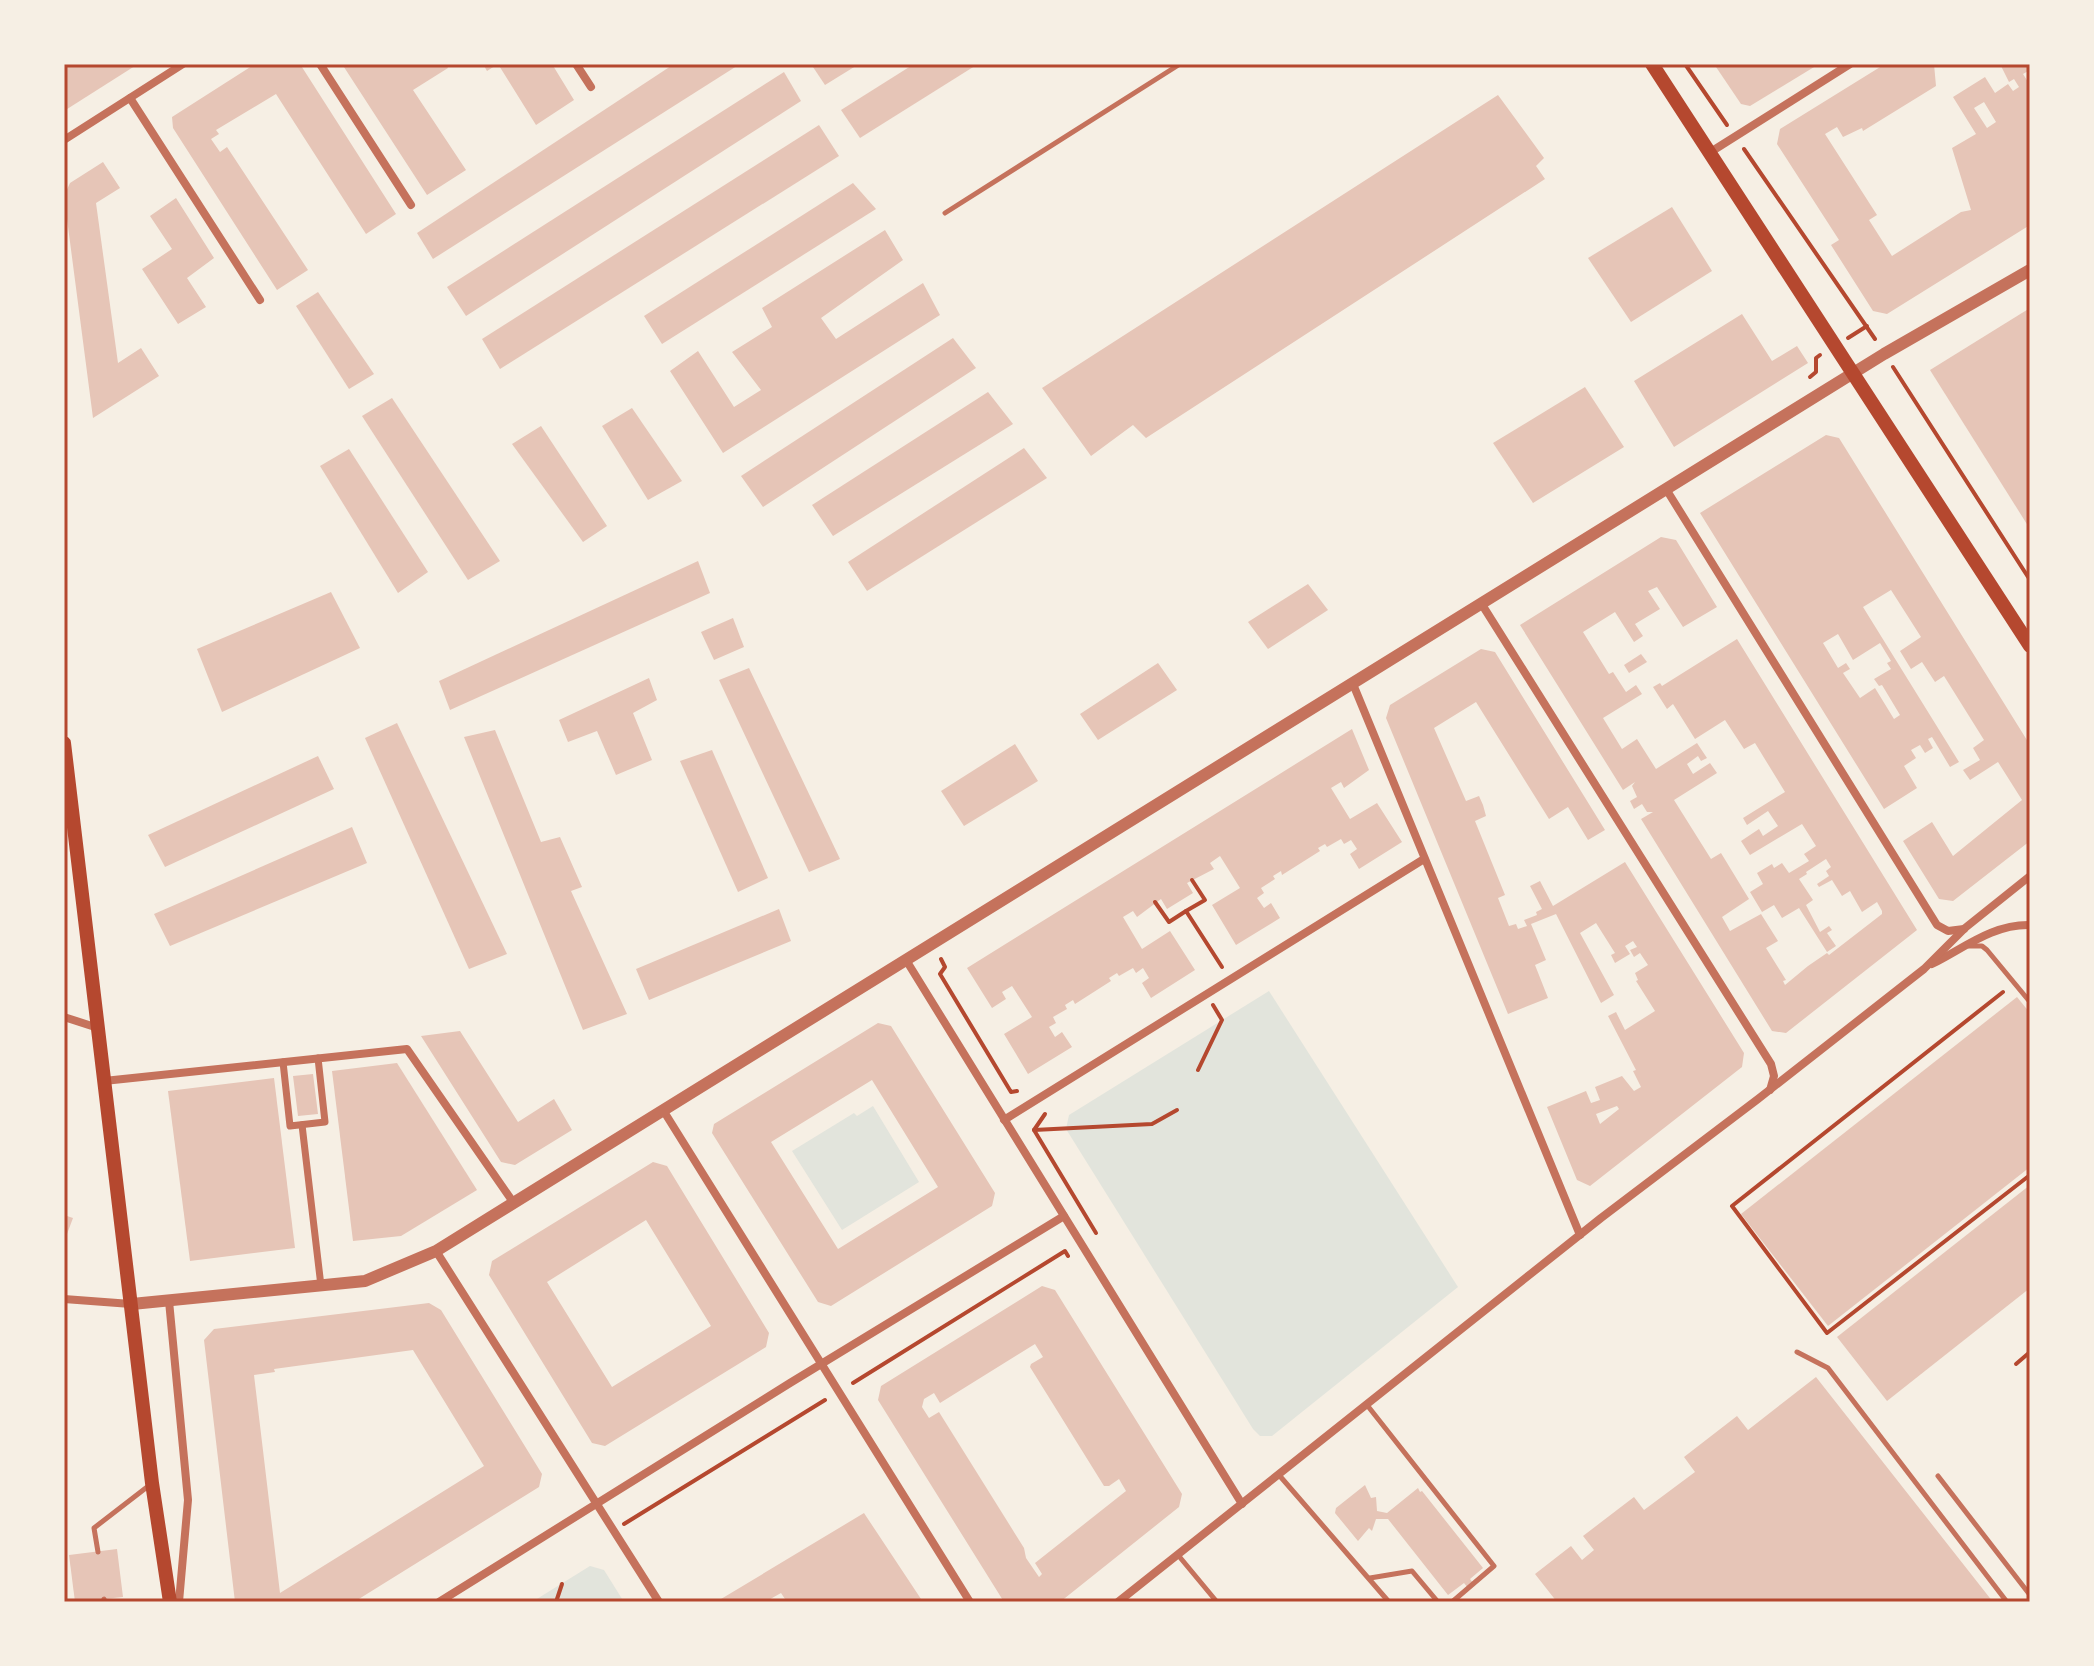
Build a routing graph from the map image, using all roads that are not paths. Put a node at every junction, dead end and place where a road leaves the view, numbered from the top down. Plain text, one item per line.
1 (183, 64) edge
2 (320, 64) edge
3 (576, 64) edge
4 (1180, 64) edge
5 (1652, 64) edge
6 (1850, 64) edge
7 (591, 87) dead end
8 (130, 98) junction
9 (64, 140) edge
10 (1709, 154) junction
11 (411, 205) dead end
12 (945, 213) dead end
13 (2030, 270) edge
14 (260, 300) dead end
15 (1853, 373) junction
16 (1666, 489) junction
17 (1481, 603) junction
18 (2030, 646) edge
19 (1353, 684) junction
20 (64, 743) edge
21 (66, 782) edge
22 (1424, 859) junction
23 (2030, 876) edge
24 (2030, 925) edge
25 (1965, 928) junction
26 (1966, 947) junction
27 (906, 960) junction
28 (1924, 969) junction
29 (2030, 1002) edge
30 (64, 1017) edge
31 (98, 1028) junction
32 (318, 1058) junction
33 (283, 1062) junction
34 (104, 1081) junction
35 (1770, 1090) junction
36 (663, 1110) junction
37 (1004, 1120) junction
38 (302, 1125) junction
39 (513, 1202) junction
40 (1064, 1216) junction
41 (1580, 1235) junction
42 (436, 1251) junction
43 (321, 1286) junction
44 (64, 1299) edge
45 (169, 1301) junction
46 (132, 1304) junction
47 (1797, 1352) dead end
48 (820, 1365) junction
49 (1367, 1405) junction
50 (1279, 1475) junction
51 (1938, 1476) dead end
52 (152, 1483) junction
53 (598, 1503) junction
54 (1242, 1504) junction
55 (98, 1552) dead end
56 (1178, 1555) junction
57 (1369, 1579) junction
58 (2030, 1595) edge
59 (170, 1602) edge
60 (179, 1602) edge
61 (439, 1602) edge
62 (659, 1602) edge
63 (970, 1602) edge
64 (1118, 1602) edge
65 (1217, 1602) edge
66 (1389, 1602) edge
67 (1438, 1602) edge
68 (1452, 1602) edge
69 (2007, 1602) edge

1 - 8 street
2 - 11 street
3 - 7 street
4 - 12 lane
5 - 10 main road
6 - 10 street
8 - 9 street
8 - 14 street
10 - 15 main road
13 - 15 street
15 - 16 street
15 - 18 main road
16 - 17 street
16 - 25 street
17 - 19 street
17 - 35 street
19 - 22 street
19 - 27 street
20 - 21 main road
21 - 31 main road
22 - 37 street
22 - 41 street
23 - 25 street
24 - 26 street
25 - 28 street
26 - 28 street
26 - 29 lane
27 - 36 street
27 - 37 street
28 - 35 street
30 - 31 street
31 - 34 main road
32 - 33 street
32 - 38 street
32 - 39 street
33 - 34 street
33 - 38 street
34 - 46 main road
35 - 41 street
36 - 39 street
36 - 48 street
37 - 40 street
38 - 43 street
39 - 42 street
40 - 48 street
40 - 54 street
41 - 49 street
42 - 43 street
42 - 53 street
43 - 45 street
44 - 46 street
45 - 46 street
45 - 60 street
46 - 52 main road
47 - 69 lane
48 - 53 street
48 - 63 street
49 - 50 street
49 - 68 lane
50 - 54 street
50 - 57 lane
51 - 58 lane
52 - 55 lane
52 - 59 main road
53 - 61 street
53 - 62 street
54 - 56 street
56 - 64 street
56 - 65 lane
57 - 66 lane
57 - 67 lane

